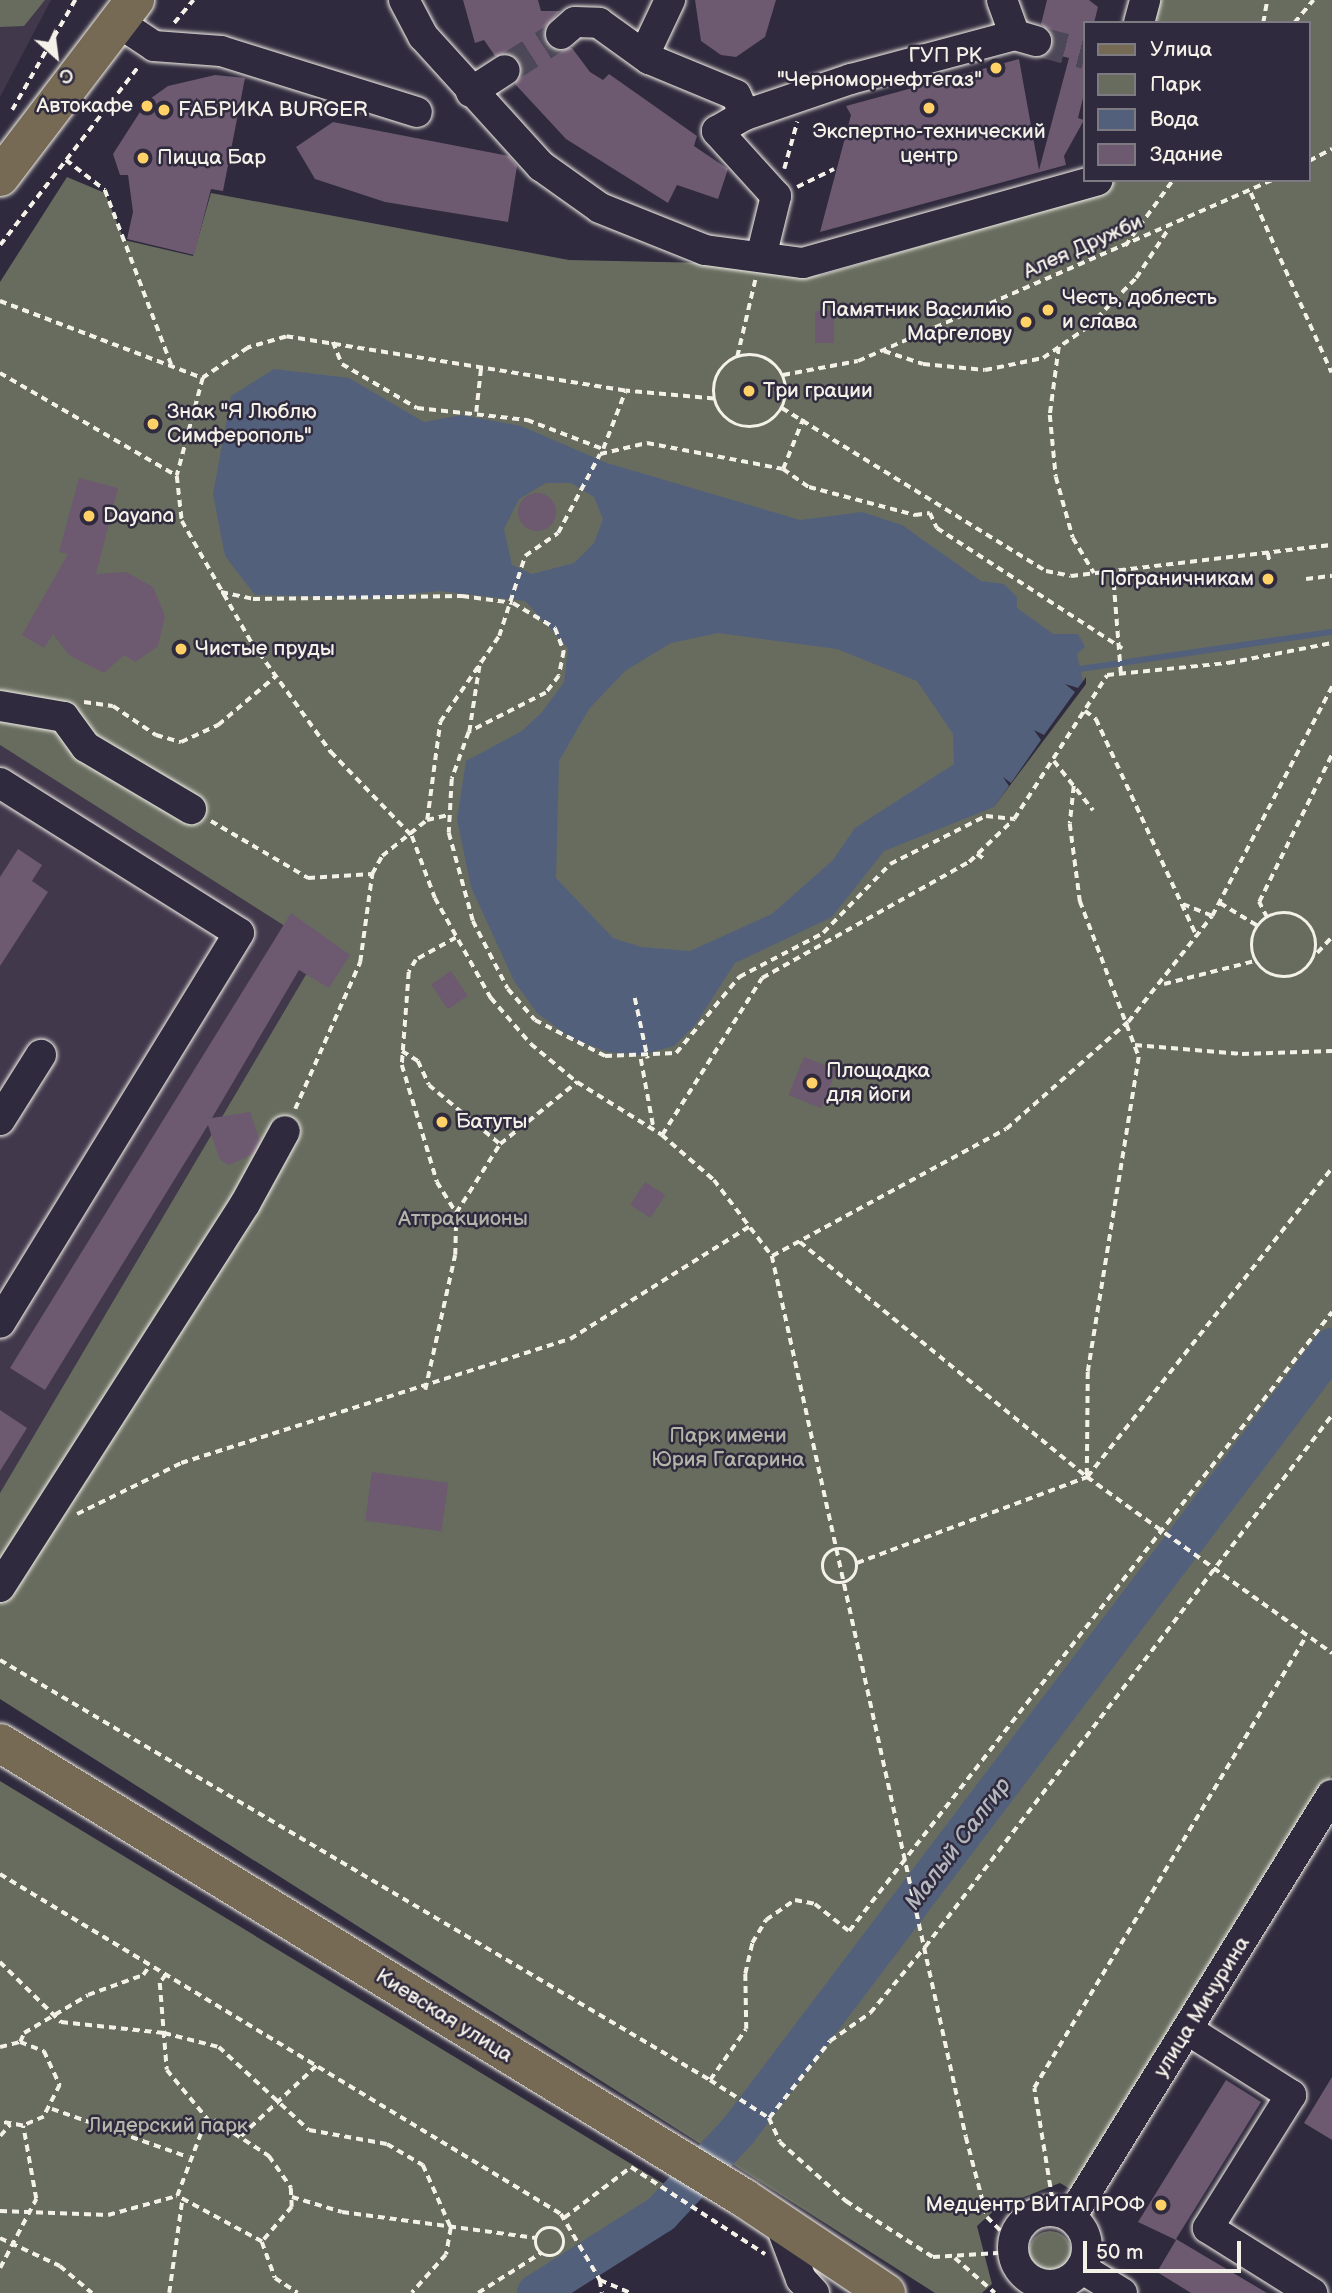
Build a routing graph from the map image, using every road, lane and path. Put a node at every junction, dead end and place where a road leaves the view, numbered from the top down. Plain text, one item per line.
1 (75, 0) edge
2 (193, 0) edge
3 (404, 0) edge
4 (670, 0) edge
5 (1002, 0) edge
6 (1144, 0) edge
7 (1267, 0) edge
8 (1313, 0) edge
9 (127, 11) edge
10 (1139, 21) edge
11 (1263, 21) edge
12 (1296, 21) edge
13 (561, 34) tunnel mouth
14 (154, 46) junction
15 (644, 55) junction
16 (505, 71) tunnel mouth
17 (471, 92) junction
18 (804, 99) junction
19 (417, 112) dead end
20 (745, 115) junction
21 (8, 116) dead end
22 (1332, 149) edge
23 (66, 160) junction
24 (1311, 160) edge
25 (834, 169) dead end
26 (0, 177) edge
27 (1091, 182) edge
28 (1172, 182) edge
29 (1269, 182) edge
30 (1251, 192) junction
31 (776, 196) junction
32 (1170, 226) junction
33 (0, 245) edge
34 (1124, 247) junction
35 (761, 257) junction
36 (0, 301) edge
37 (333, 342) junction
38 (1059, 347) junction
39 (883, 351) junction
40 (737, 357) junction
41 (172, 366) junction
42 (481, 367) junction
43 (0, 373) edge
44 (1332, 373) edge
45 (783, 375) junction
46 (203, 378) junction
47 (625, 391) junction
48 (714, 399) junction
49 (782, 408) junction
50 (476, 412) junction
51 (803, 419) junction
52 (603, 449) junction
53 (783, 469) junction
54 (177, 477) junction
55 (1332, 545) edge
56 (1268, 553) junction
57 (1270, 563) dead end
58 (1112, 571) junction
59 (1094, 573) junction
60 (1332, 576) edge
61 (1306, 579) dead end
62 (221, 592) junction
63 (513, 603) junction
64 (1332, 643) edge
65 (1122, 648) junction
66 (481, 659) junction
67 (1121, 674) junction
68 (276, 676) junction
69 (1332, 686) edge
70 (0, 706) edge
71 (69, 710) junction
72 (1085, 711) junction
73 (469, 732) junction
74 (1332, 754) edge
75 (1054, 761) junction
76 (0, 783) edge
77 (1074, 786) junction
78 (191, 808) joint
79 (1093, 810) dead end
80 (449, 815) junction
81 (1014, 819) junction
82 (427, 820) junction
83 (412, 836) junction
84 (977, 854) junction
85 (986, 860) dead end
86 (372, 874) junction
87 (1220, 903) junction
88 (1183, 904) junction
89 (1212, 916) junction
90 (1267, 918) junction
91 (1258, 926) junction
92 (1197, 937) junction
93 (1332, 937) edge
94 (456, 938) junction
95 (1316, 954) junction
96 (1255, 961) junction
97 (1162, 985) junction
98 (635, 998) dead end
99 (1128, 1022) junction
100 (1135, 1045) junction
101 (402, 1051) junction
102 (1332, 1051) edge
103 (41, 1055) dead end
104 (641, 1059) junction
105 (648, 1059) junction
106 (577, 1082) junction
107 (0, 1120) edge
108 (653, 1129) junction
109 (285, 1131) joint
110 (662, 1135) junction
111 (500, 1144) junction
112 (1332, 1168) edge
113 (456, 1213) junction
114 (750, 1226) junction
115 (800, 1242) junction
116 (772, 1256) junction
117 (1332, 1312) edge
118 (0, 1323) edge
119 (425, 1390) junction
120 (1332, 1415) edge
121 (1087, 1477) junction
122 (1167, 1534) junction
123 (32, 1537) junction
124 (837, 1549) junction
125 (857, 1563) junction
126 (1210, 1567) junction
127 (845, 1583) junction
128 (0, 1587) edge
129 (1305, 1638) junction
130 (1332, 1653) edge
131 (0, 1660) edge
132 (0, 1743) edge
133 (1332, 1796) edge
134 (906, 1855) junction
135 (0, 1874) edge
136 (925, 1947) junction
137 (0, 1962) edge
138 (150, 1965) junction
139 (166, 1975) junction
140 (53, 2016) junction
141 (1188, 2030) junction
142 (164, 2033) junction
143 (20, 2042) junction
144 (0, 2047) edge
145 (316, 2066) junction
146 (710, 2080) junction
147 (276, 2103) junction
148 (52, 2109) junction
149 (769, 2118) junction
150 (0, 2122) edge
151 (210, 2122) junction
152 (10, 2125) junction
153 (23, 2126) junction
154 (0, 2136) edge
155 (241, 2136) junction
156 (641, 2155) junction
157 (188, 2157) junction
158 (1052, 2186) dead end
159 (177, 2196) junction
160 (292, 2197) junction
161 (182, 2200) junction
162 (0, 2211) edge
163 (731, 2211) junction
164 (30, 2213) junction
165 (1071, 2217) junction
166 (564, 2218) junction
167 (779, 2221) junction
168 (451, 2228) junction
169 (571, 2230) junction
170 (562, 2235) junction
171 (0, 2238) edge
172 (536, 2238) junction
173 (262, 2242) junction
174 (13, 2243) junction
175 (1014, 2248) junction
176 (541, 2253) junction
177 (953, 2257) junction
178 (0, 2268) edge
179 (1081, 2269) junction
180 (600, 2280) junction
181 (808, 2286) edge
182 (92, 2293) edge
183 (169, 2293) edge
184 (298, 2293) edge
185 (412, 2293) edge
186 (478, 2293) edge
187 (601, 2293) edge
188 (631, 2293) edge
189 (886, 2293) edge
190 (995, 2293) edge
191 (1122, 2293) edge
192 (1312, 2293) edge

1 - 21 path
2 - 14 path
3 - 17 street
4 - 15 street
5 - 18 street
6 - 10 street
7 - 11 path
8 - 12 path
9 - 14 street
9 - 26 main road
13 - 15 street
14 - 19 street
14 - 23 path
15 - 20 street
16 - 17 street
17 - 35 street
18 - 20 street
18 - 31 path
20 - 31 street
22 - 24 path
23 - 33 path
23 - 41 path
25 - 31 path
27 - 35 street
28 - 34 path
29 - 30 path, Алея Дружби
30 - 32 path, Алея Дружби
30 - 44 path
31 - 35 street
32 - 34 path, Алея Дружби
32 - 38 path
34 - 39 path, Алея Дружби
35 - 40 path
36 - 41 path
37 - 42 path
37 - 46 path
37 - 50 path
38 - 39 path
38 - 59 path
39 - 45 path, Алея Дружби
40 - 45 path
40 - 48 path
41 - 46 path
42 - 47 path
42 - 50 path
43 - 54 path
45 - 49 path
46 - 54 path
47 - 48 path
47 - 52 path
48 - 49 path
49 - 51 path
50 - 52 path
51 - 53 path
51 - 59 path
52 - 53 path
52 - 63 path
53 - 65 path
54 - 62 path
55 - 56 path
56 - 57 path
56 - 58 path
58 - 59 path
58 - 65 path
60 - 61 path
62 - 63 path
62 - 68 path
63 - 66 path
63 - 73 path
64 - 67 path
65 - 67 path
66 - 73 path
66 - 82 path
67 - 72 path
68 - 71 path
68 - 83 path
69 - 87 path
70 - 71 street
71 - 78 street
72 - 75 path
72 - 88 path
73 - 80 path
74 - 90 path
75 - 77 path
75 - 81 path
76 - 118 street
77 - 79 path
77 - 99 path
78 - 86 path
80 - 82 path
80 - 104 path
81 - 84 path
81 - 105 path
82 - 83 path
83 - 86 path
83 - 94 path
84 - 85 path
84 - 110 path
86 - 109 path
87 - 89 path
87 - 91 path
88 - 89 path
88 - 92 path
89 - 92 path
90 - 91 path
90 - 95 path
91 - 96 path
92 - 97 path
93 - 95 path
94 - 101 path
94 - 106 path
95 - 96 path
96 - 97 path
97 - 99 path
98 - 105 path
99 - 100 path
99 - 115 path
100 - 102 path
100 - 121 path
101 - 111 path
101 - 113 path
103 - 107 street
104 - 105 path
104 - 108 path
106 - 108 path
106 - 111 path
108 - 110 path
109 - 123 street
110 - 114 path
111 - 113 path
112 - 121 path
113 - 119 path
114 - 116 path
114 - 119 path
115 - 116 path
115 - 121 path
116 - 124 path
117 - 122 path
119 - 123 path
120 - 126 path
121 - 122 path
121 - 125 path
122 - 126 path
122 - 134 path
123 - 128 street
124 - 125 path
124 - 127 path
124 - 127 path
125 - 127 path
126 - 129 path
126 - 136 path
127 - 134 path
129 - 130 path
129 - 158 path
131 - 146 path
132 - 156 main road, Киевская улица
133 - 141 street, улица Мичурина
134 - 136 path
134 - 146 path
135 - 138 path
136 - 149 path
136 - 175 path
137 - 140 path
138 - 139 path
138 - 140 path
139 - 142 path
139 - 145 path
140 - 142 path
140 - 143 path
141 - 165 street, улица Мичурина
141 - 192 street
142 - 147 path
142 - 151 path
143 - 144 path
143 - 148 path
145 - 147 path
145 - 166 path
146 - 149 path
147 - 155 path
147 - 168 path
148 - 153 path
148 - 157 path
149 - 177 path
150 - 152 path
151 - 155 path
151 - 157 path
152 - 153 path
152 - 154 path
153 - 164 path
155 - 160 path
156 - 163 main road, Киевская улица
156 - 163 path
156 - 166 path
157 - 159 path
159 - 161 path
159 - 164 path
160 - 168 path
160 - 173 path
161 - 173 path
161 - 183 path
162 - 164 path
163 - 167 main road, Киевская улица
163 - 181 path
164 - 174 path
165 - 175 street
165 - 179 street
166 - 169 path
167 - 181 street
167 - 189 main road, Киевская улица
168 - 172 path
168 - 185 path
169 - 170 path
169 - 180 path
170 - 172 path
170 - 176 path
171 - 174 path
172 - 176 path
173 - 184 path
174 - 178 path
174 - 182 path
175 - 177 path
175 - 179 street
176 - 186 path
177 - 190 path
179 - 191 street
180 - 187 path
180 - 188 path

